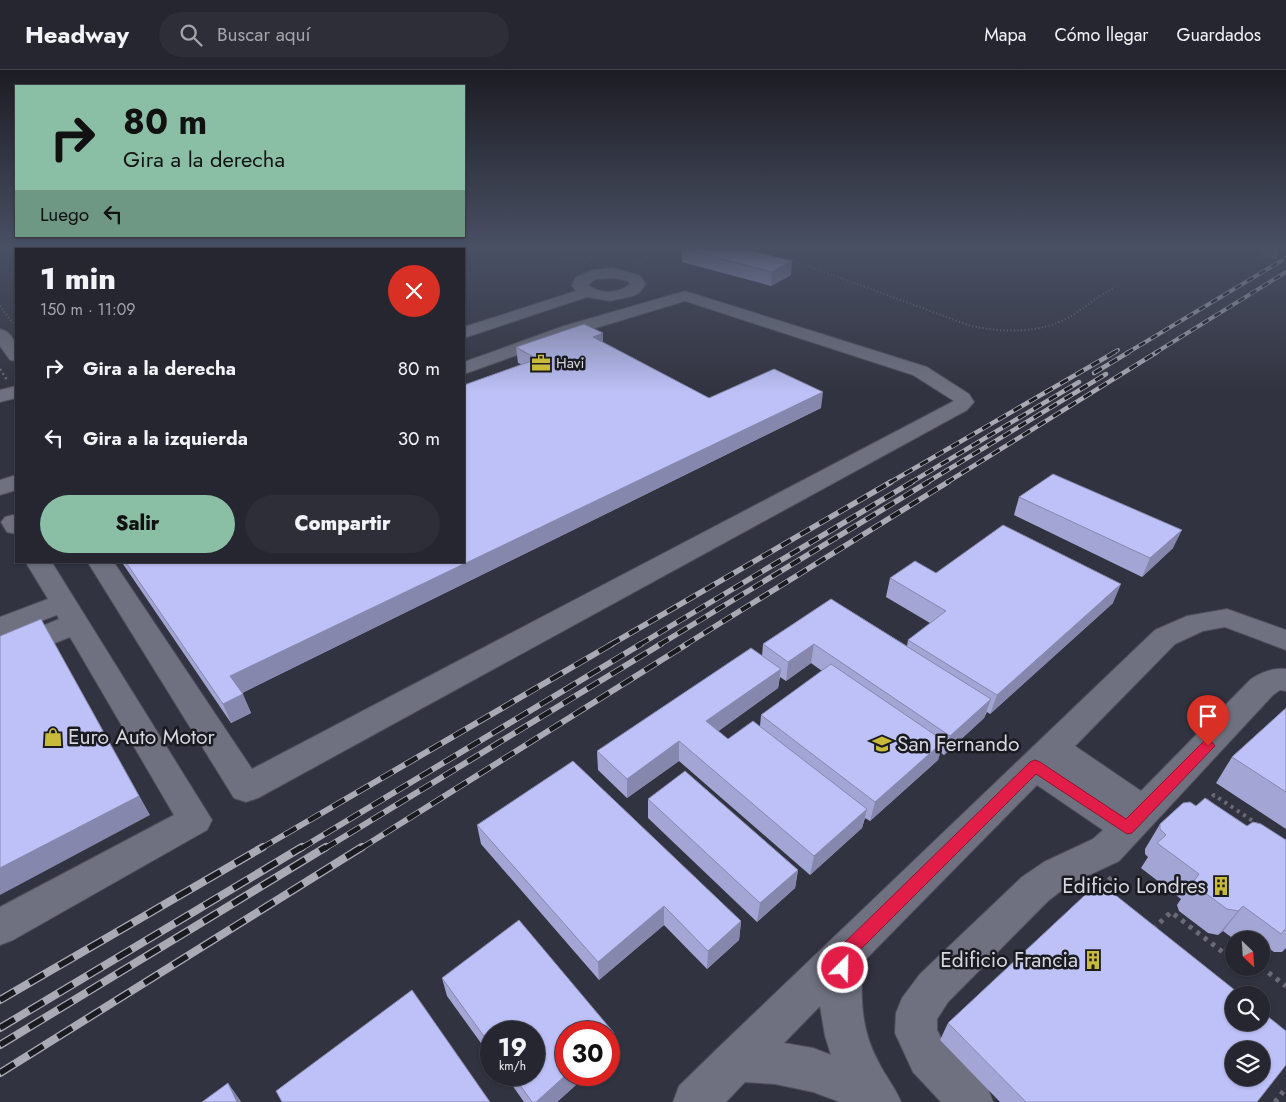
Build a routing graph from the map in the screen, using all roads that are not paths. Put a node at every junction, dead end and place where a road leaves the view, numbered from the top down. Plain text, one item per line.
1 (572, 297) edge
2 (681, 297) edge
3 (689, 297) edge
4 (465, 333) edge
5 (0, 334) edge
6 (15, 355) edge
7 (465, 368) edge
8 (15, 392) edge
9 (0, 396) edge
10 (15, 482) edge
11 (0, 488) edge
12 (39, 563) edge
13 (101, 563) edge
14 (70, 613) junction
15 (0, 627) edge
16 (1286, 640) edge
17 (0, 655) edge
18 (1286, 680) edge
19 (1044, 757) junction
20 (1136, 820) junction
21 (0, 927) edge
22 (844, 954) junction
23 (736, 1060) junction
24 (874, 1097) edge
25 (695, 1102) edge
26 (971, 1102) edge

1 - 4 street
2 - 7 street
3 - 13 street
5 - 6 street
8 - 9 street
10 - 11 street
12 - 14 street
14 - 15 street
14 - 17 street
14 - 21 street
16 - 19 street
18 - 20 street
19 - 20 street
19 - 22 street
20 - 26 street
22 - 23 street
22 - 24 street
23 - 24 street
23 - 25 street

